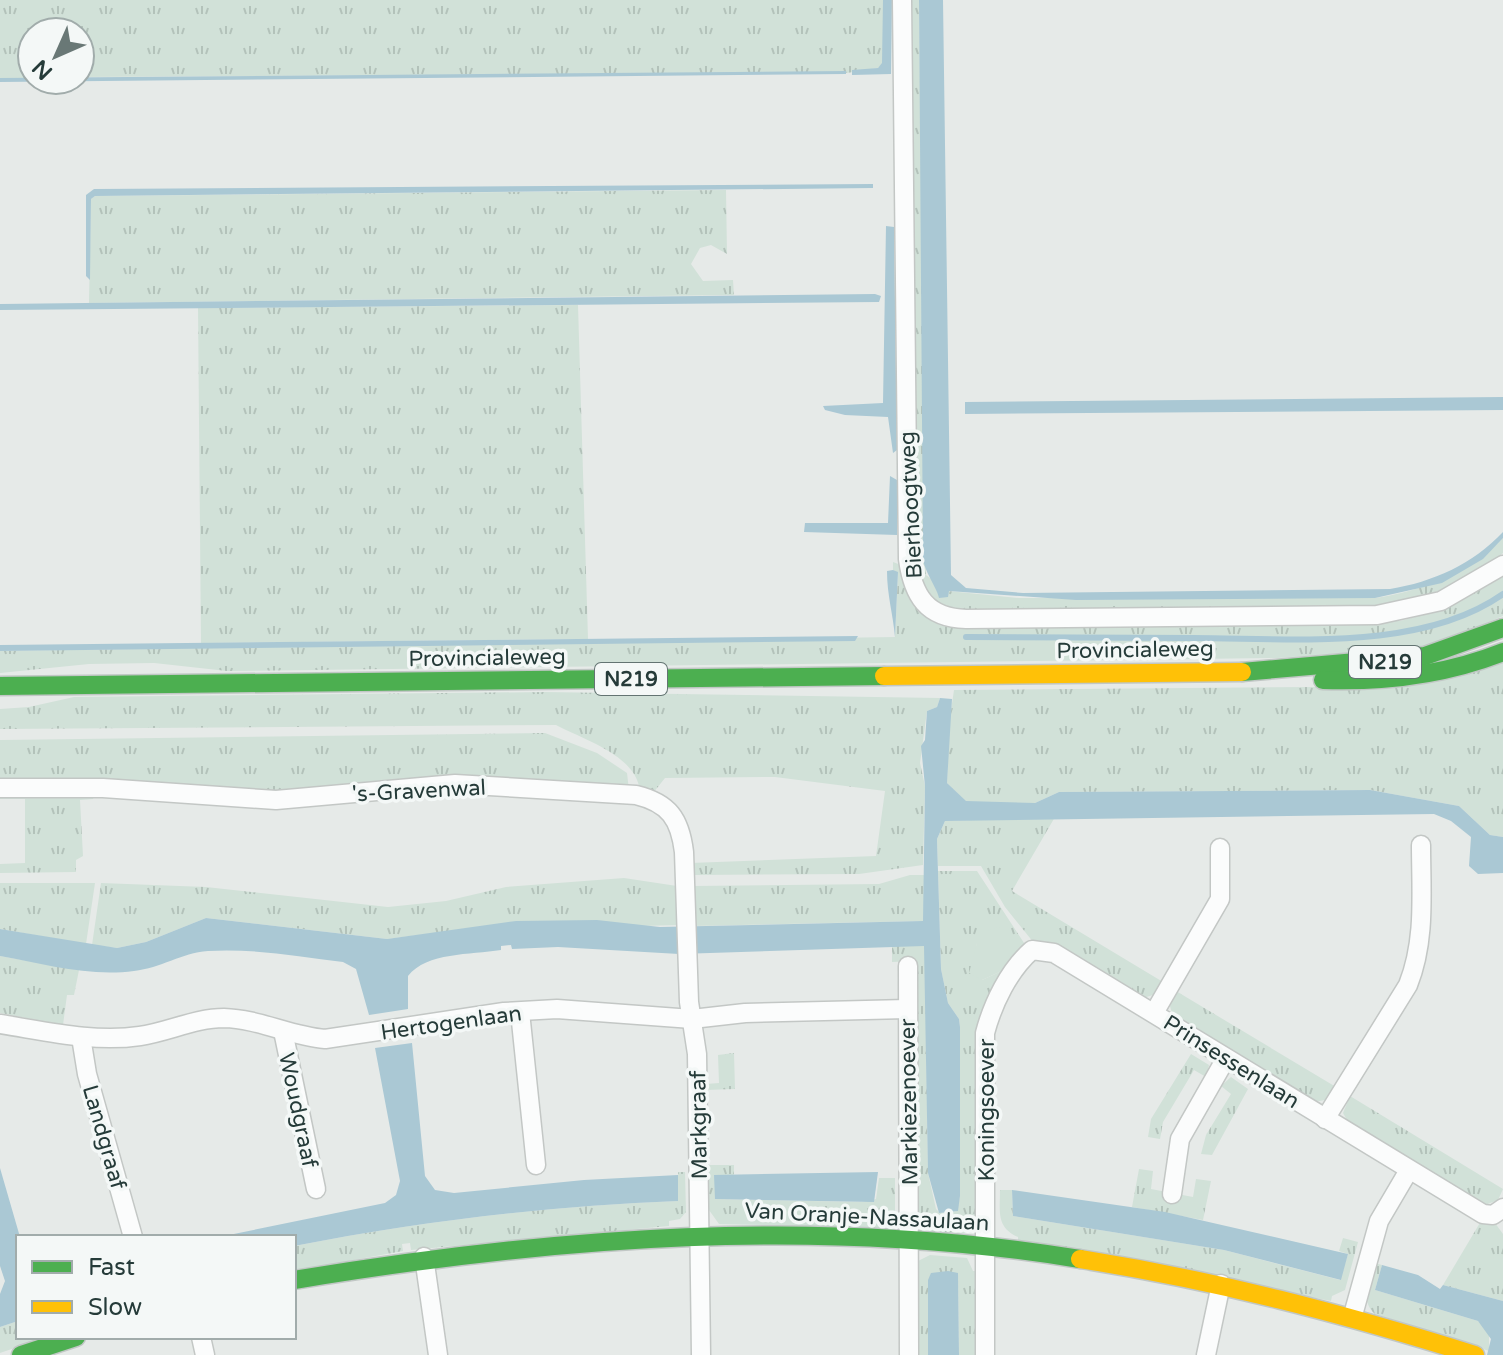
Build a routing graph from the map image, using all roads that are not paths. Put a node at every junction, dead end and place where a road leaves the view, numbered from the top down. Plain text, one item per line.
1 (902, 0) edge
2 (1503, 565) edge
3 (1503, 628) edge
4 (1503, 652) edge
5 (1263, 672) junction
6 (0, 686) edge
7 (0, 788) edge
8 (1421, 845) dead end
9 (1220, 848) dead end
10 (1054, 953) joint
11 (908, 966) dead end
12 (907, 1009) junction
13 (520, 1012) junction
14 (1154, 1013) junction
15 (692, 1019) junction
16 (0, 1024) edge
17 (283, 1031) junction
18 (81, 1037) junction
19 (1225, 1060) junction
20 (1325, 1119) junction
21 (536, 1165) dead end
22 (1409, 1170) junction
23 (316, 1189) dead end
24 (1172, 1194) dead end
25 (1498, 1212) edge
26 (701, 1232) junction
27 (132, 1235) edge
28 (910, 1238) junction
29 (986, 1244) junction
30 (424, 1257) junction
31 (296, 1280) edge
32 (1221, 1284) junction
33 (1353, 1315) junction
34 (70, 1339) edge
35 (1433, 1348) edge
36 (21, 1355) edge
37 (438, 1355) edge
38 (701, 1355) edge
39 (909, 1355) edge
40 (985, 1355) edge
41 (1206, 1355) edge
42 (1475, 1355) edge

1 - 2 street, Bierhoogtweg
3 - 5 main road, Provincialeweg / N219
4 - 5 main road, Provincialeweg / N219
5 - 6 main road, Provincialeweg / N219
7 - 15 street, 's-Gravenwal
8 - 20 street
9 - 14 street
10 - 14 street, Prinsessenlaan
10 - 29 street, Koningsoever
11 - 12 street, Markiezenoever
12 - 15 street, Hertogenlaan
12 - 28 street, Markiezenoever
13 - 15 street, Hertogenlaan
13 - 17 street, Hertogenlaan
13 - 21 street
14 - 19 street, Prinsessenlaan
15 - 26 street, Markgraaf
16 - 18 street, Hertogenlaan
17 - 18 street, Hertogenlaan
17 - 23 street, Woudgraaf
18 - 27 street, Landgraaf
19 - 20 street, Prinsessenlaan
19 - 24 street
20 - 22 street, Prinsessenlaan
22 - 25 street, Prinsessenlaan
22 - 33 street
26 - 28 main road, Van Oranje-Nassaulaan
26 - 30 main road, Van Oranje-Nassaulaan
26 - 38 street, Markgraaf
28 - 29 main road, Van Oranje-Nassaulaan
28 - 39 street, Markiezenoever
29 - 32 main road, Van Oranje-Nassaulaan
29 - 40 street, Koningsoever
30 - 31 main road, Van Oranje-Nassaulaan
30 - 37 street
32 - 33 main road, Van Oranje-Nassaulaan
32 - 41 street
33 - 35 main road, Van Oranje-Nassaulaan
34 - 36 main road
35 - 42 main road, Van Oranje-Nassaulaan

